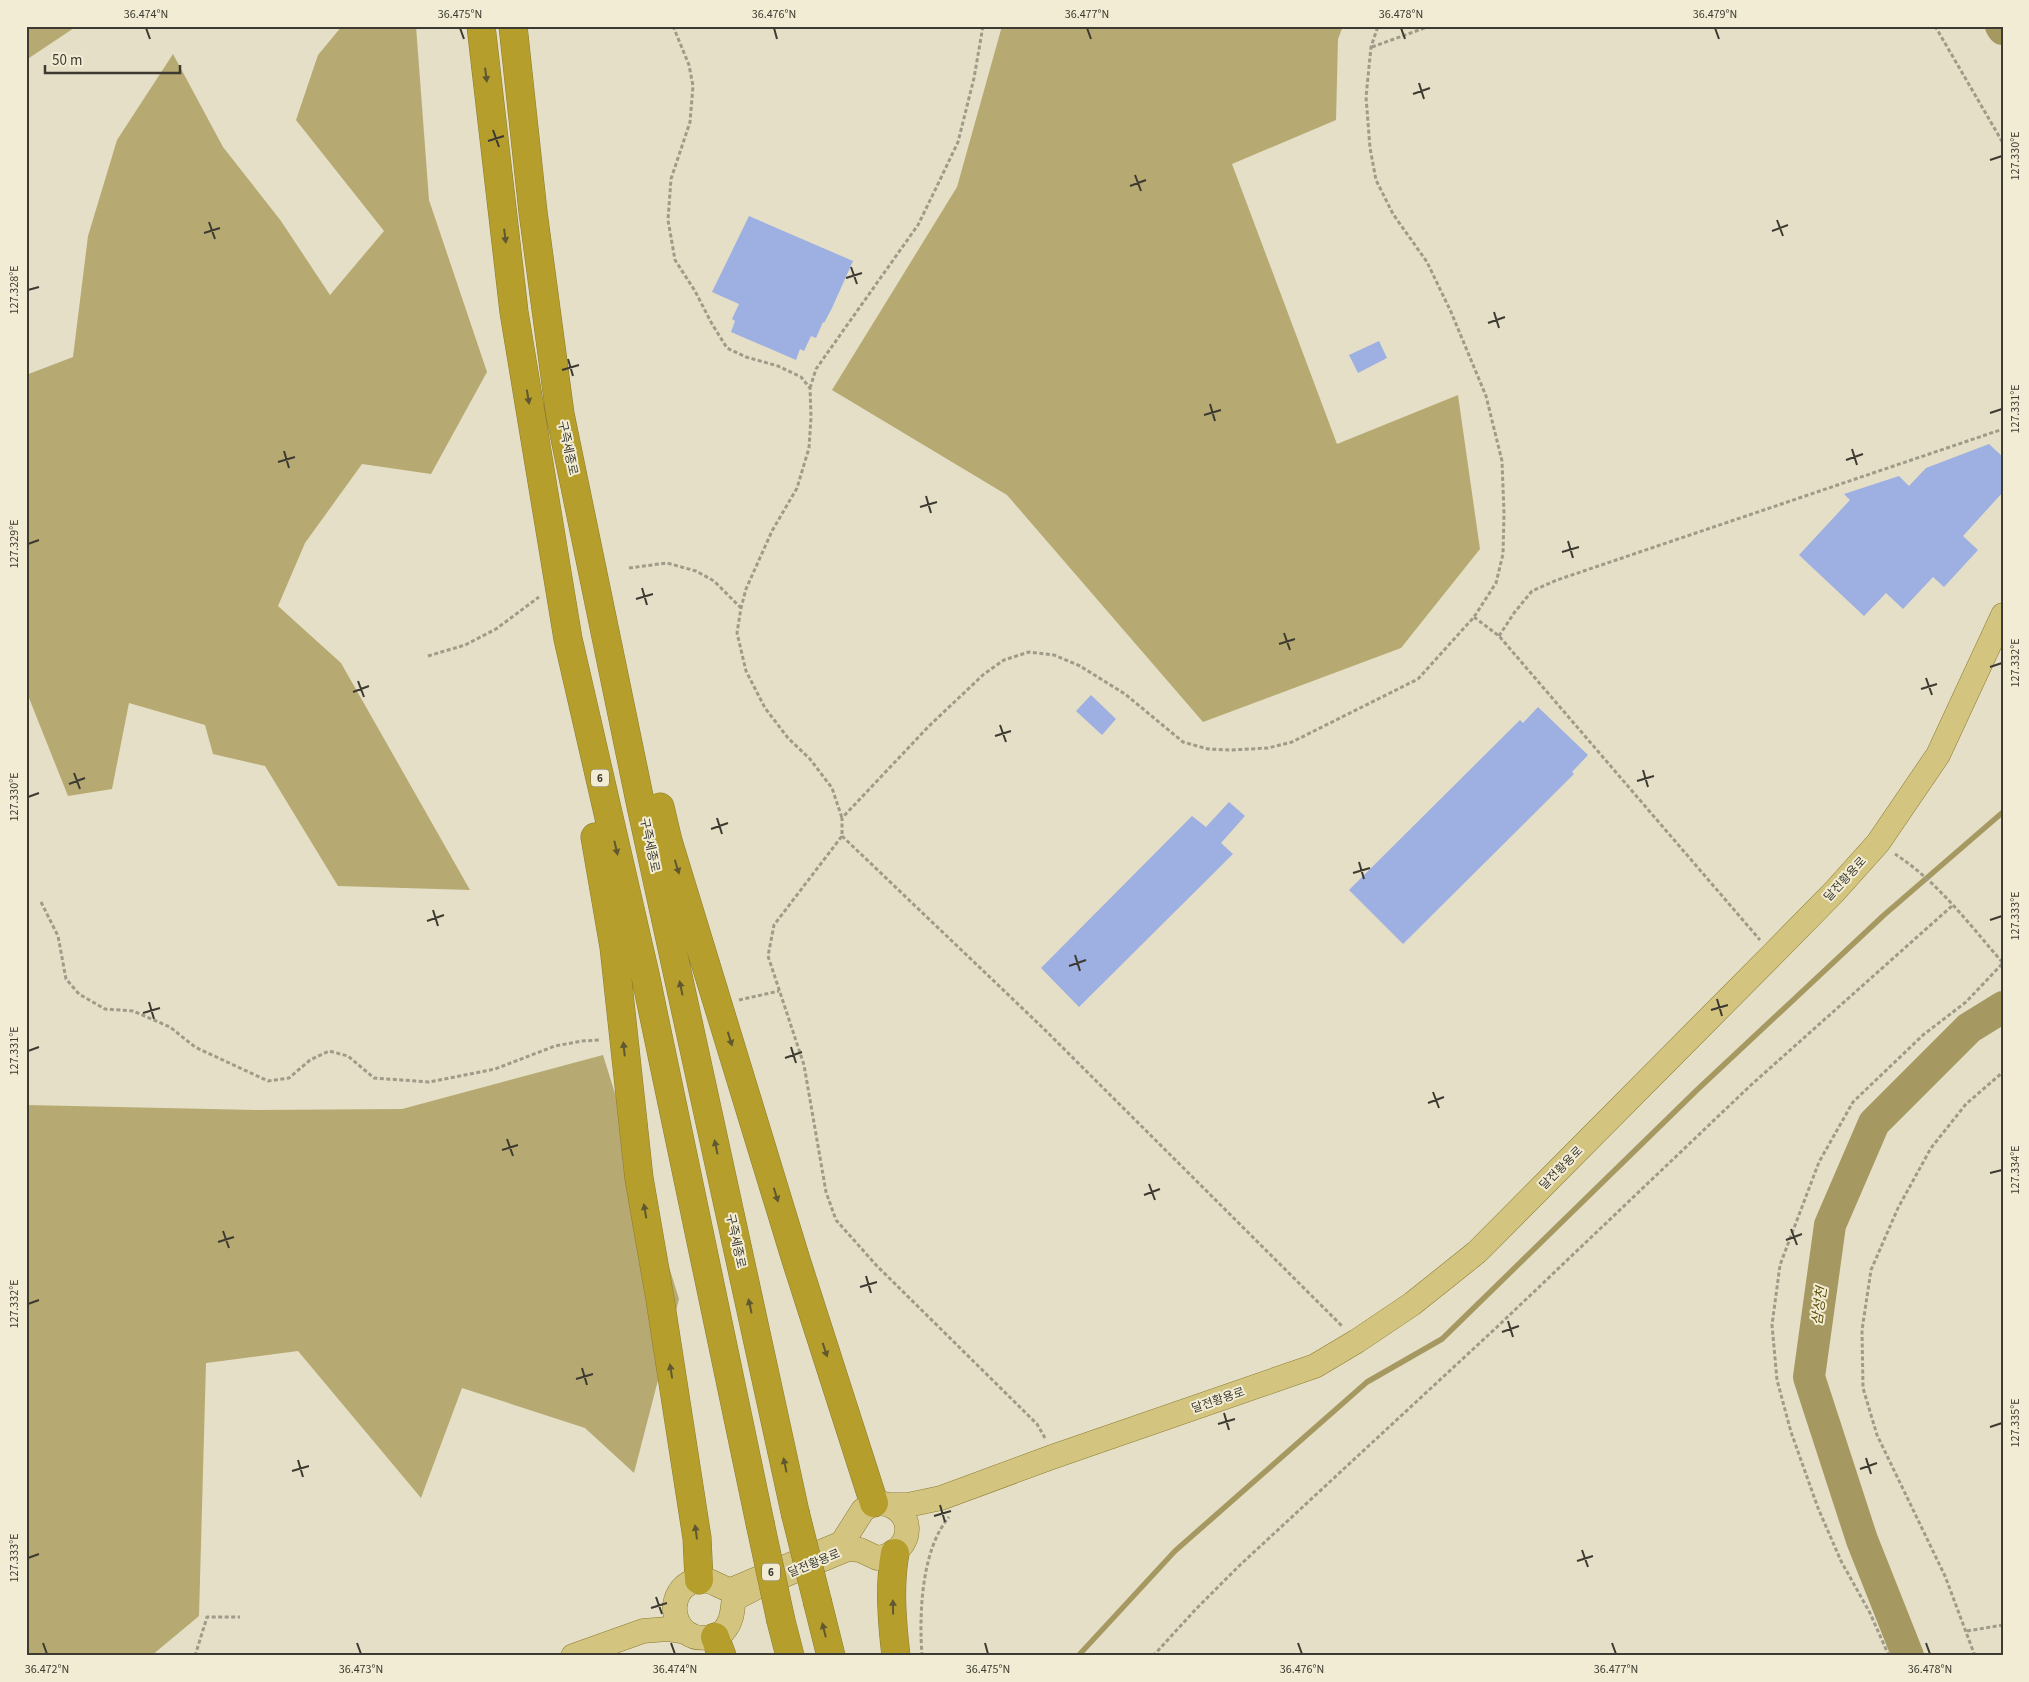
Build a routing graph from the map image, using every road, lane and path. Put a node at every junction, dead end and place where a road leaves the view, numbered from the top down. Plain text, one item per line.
1 (480, 26) edge
2 (513, 26) edge
3 (673, 26) edge
4 (983, 26) edge
5 (1378, 26) edge
6 (1430, 26) edge
7 (1935, 26) edge
8 (1371, 47) junction
9 (2003, 143) edge
10 (810, 388) junction
11 (560, 414) junction
12 (2003, 429) edge
13 (551, 537) junction
14 (629, 568) dead end
15 (540, 597) dead end
16 (740, 608) junction
17 (2003, 615) edge
18 (1474, 617) junction
19 (1499, 636) junction
20 (428, 656) dead end
21 (842, 818) junction
22 (842, 836) junction
23 (1878, 843) junction
24 (41, 902) dead end
25 (1953, 905) junction
26 (1772, 955) junction
27 (779, 991) junction
28 (739, 1000) dead end
29 (604, 1039) dead end
30 (2003, 1072) edge
31 (1357, 1341) junction
32 (1052, 1457) junction
33 (882, 1504) junction
34 (948, 1505) junction
35 (901, 1544) junction
36 (699, 1580) junction
37 (675, 1602) junction
38 (240, 1617) dead end
39 (2003, 1625) edge
40 (643, 1631) junction
41 (686, 1632) junction
42 (1967, 1632) junction
43 (719, 1646) edge
44 (195, 1656) edge
45 (573, 1656) edge
46 (790, 1656) edge
47 (831, 1656) edge
48 (896, 1656) edge
49 (922, 1656) edge
50 (1154, 1656) edge
51 (1889, 1656) edge
52 (1975, 1656) edge

1 -> 13 highway, 6
2 - 11 highway, 구즉세종로
3 - 10 path
4 - 10 path
5 - 8 path
6 - 8 path
7 - 9 path
8 - 18 path
10 - 16 path
11 -> 33 highway
47 -> 11 highway, 구즉세종로, bridge
12 - 19 path
36 -> 13 highway
13 -> 46 highway, 6, bridge
14 - 16 path
15 - 20 path
16 - 21 path
17 - 23 main road, 달전황용로
18 - 19 path
18 - 21 path
19 - 26 path
21 - 22 path
22 - 27 path
22 - 31 path
23 - 25 path
23 - 26 main road, 달전황용로
24 - 29 path
25 - 50 path
25 - 51 path
26 - 31 main road, 달전황용로
27 - 28 path
27 - 32 path
30 - 42 path
31 - 32 main road, 달전황용로
32 - 34 main road, 달전황용로
33 - 34 main road
33 - 35 main road
33 - 36 main road, 달전황용로
34 - 35 main road
34 - 49 path
35 - 43 main road, 달전황용로
48 -> 35 highway
36 - 37 main road, 달전황용로
37 - 40 main road, 달전황용로
37 - 41 main road
38 - 44 path
39 - 42 path
40 - 41 main road, 달전황용로
40 - 45 main road, 달전황용로
41 - 43 main road, 달전황용로
42 - 52 path

